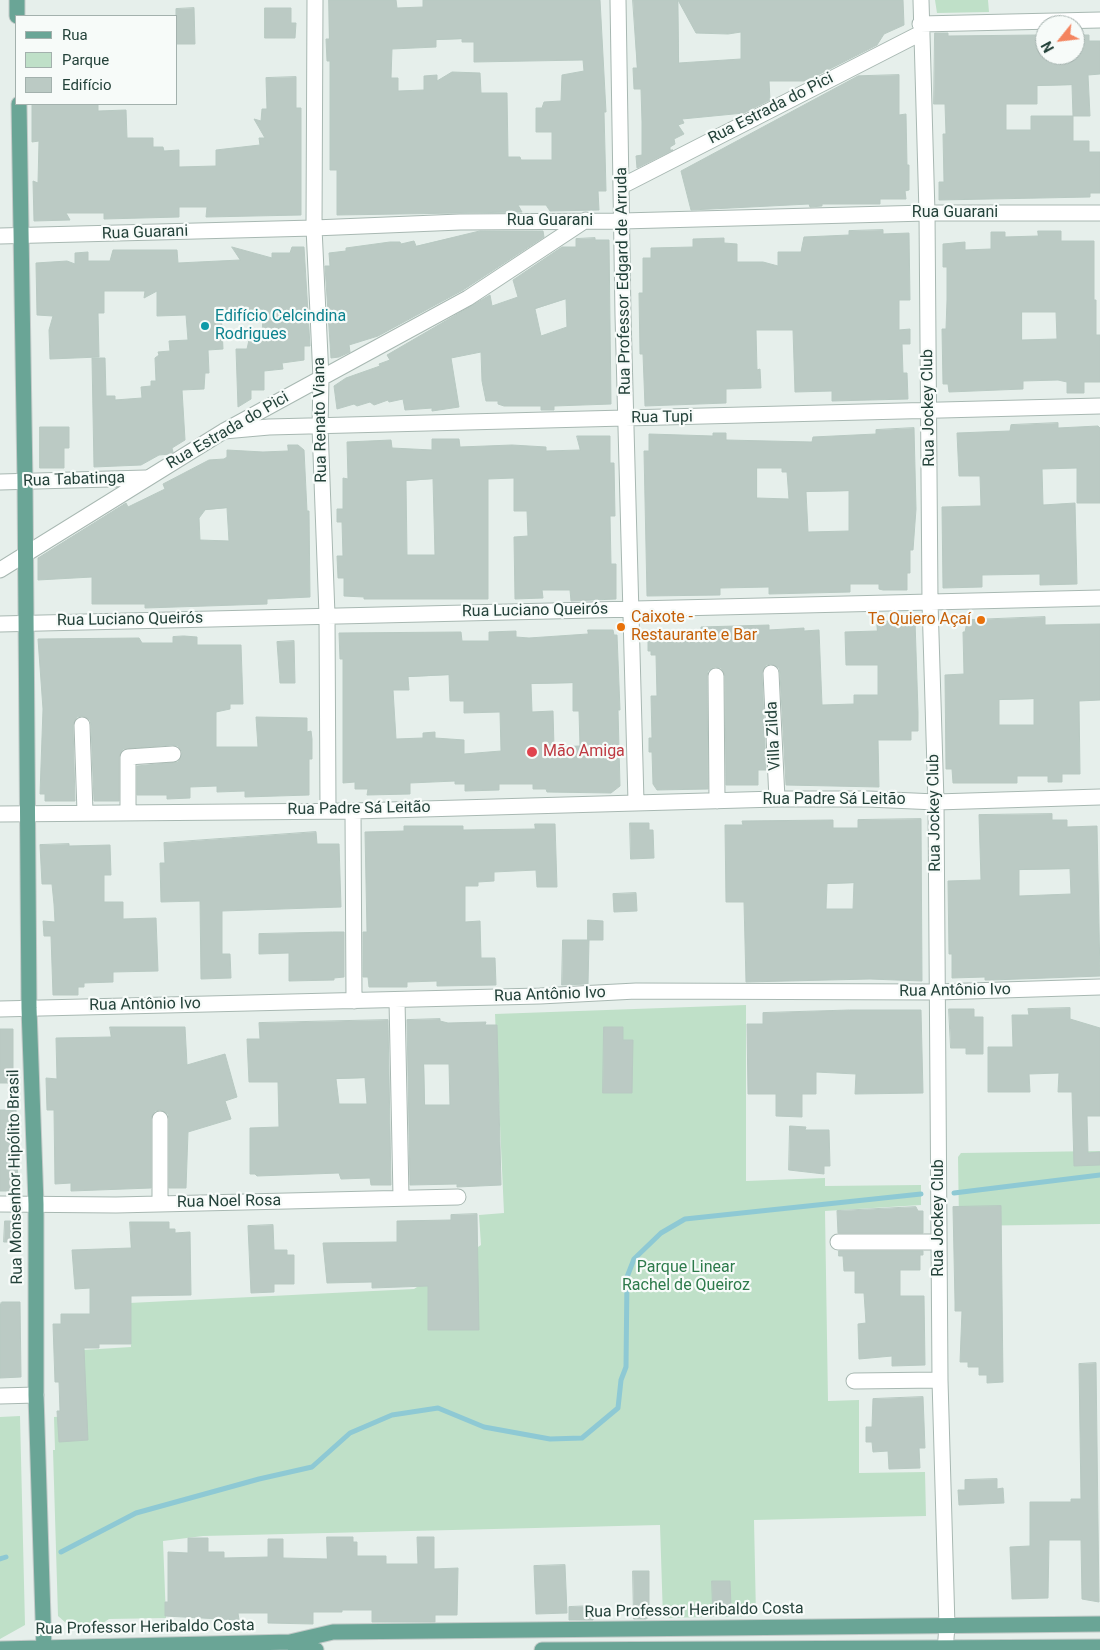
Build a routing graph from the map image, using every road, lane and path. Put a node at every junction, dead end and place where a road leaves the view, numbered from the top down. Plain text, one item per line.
1 (17, 0) edge
2 (315, 0) edge
3 (618, 0) edge
4 (921, 0) edge
5 (17, 15) edge
6 (1100, 20) edge
7 (920, 28) junction
8 (19, 105) edge
9 (622, 186) junction
10 (927, 213) junction
11 (1100, 213) edge
12 (586, 220) junction
13 (622, 221) junction
14 (314, 228) junction
15 (0, 236) edge
16 (21, 237) junction
17 (321, 378) junction
18 (1100, 406) edge
19 (930, 411) junction
20 (626, 418) junction
21 (320, 427) junction
22 (224, 431) junction
23 (148, 478) junction
24 (0, 482) edge
25 (25, 482) junction
26 (26, 554) junction
27 (0, 570) edge
28 (1100, 598) edge
29 (930, 602) junction
30 (633, 609) junction
31 (327, 615) junction
32 (26, 623) junction
33 (0, 624) edge
34 (771, 673) dead end
35 (716, 676) dead end
36 (82, 725) dead end
37 (173, 754) dead end
38 (1100, 797) edge
39 (778, 799) junction
40 (717, 801) junction
41 (636, 802) junction
42 (936, 802) junction
43 (328, 810) junction
44 (353, 811) junction
45 (85, 812) junction
46 (128, 812) junction
47 (28, 813) junction
48 (0, 814) edge
49 (1100, 987) edge
50 (937, 992) junction
51 (397, 1000) junction
52 (354, 1001) junction
53 (0, 1008) edge
54 (28, 1008) junction
55 (160, 1119) dead end
56 (401, 1197) junction
57 (458, 1197) dead end
58 (0, 1204) edge
59 (36, 1204) junction
60 (160, 1204) junction
61 (838, 1242) dead end
62 (939, 1242) junction
63 (940, 1380) junction
64 (854, 1382) dead end
65 (36, 1395) junction
66 (0, 1396) edge
67 (1100, 1624) edge
68 (947, 1626) junction
69 (643, 1628) junction
70 (824, 1628) junction
71 (554, 1630) junction
72 (290, 1642) junction
73 (1100, 1647) edge
74 (0, 1648) edge
75 (44, 1649) edge
76 (824, 1649) junction
77 (945, 1649) edge
78 (316, 1650) edge
79 (542, 1650) edge
80 (555, 1650) edge
81 (644, 1650) edge

1 - 5 main road
2 - 14 street, Rua Renato Viana
3 - 9 street, Rua Professor Edgard de Arruda
4 - 7 street, Rua Jockey Club
6 - 7 street
7 - 9 street, Rua Estrada do Pici
7 - 10 street, Rua Jockey Club
8 - 16 main road, Rua Monsenhor Hipólito Brasil
9 - 13 street, Rua Professor Edgard de Arruda
10 - 11 street, Rua Guarani
10 - 13 street, Rua Guarani
10 - 19 street, Rua Jockey Club
12 - 13 street, Rua Guarani
12 - 14 street, Rua Guarani
12 - 17 street, Rua Estrada do Pici
13 - 20 street, Rua Professor Edgard de Arruda
14 - 16 street, Rua Guarani
14 - 17 street, Rua Renato Viana
15 - 16 street, Rua Guarani
16 - 25 main road, Rua Monsenhor Hipólito Brasil
17 - 21 street, Rua Renato Viana
17 - 22 street, Rua Estrada do Pici
18 - 19 street, Rua Tupi
19 - 20 street, Rua Tupi
19 - 29 street, Rua Jockey Club
20 - 21 street, Rua Tupi
20 - 30 street, Rua Professor Edgard de Arruda
21 - 22 street, Rua Tupi
21 - 31 street, Rua Renato Viana
22 - 23 street, Rua Estrada do Pici
23 - 25 street, Rua Tabatinga
23 - 26 street, Rua Estrada do Pici
24 - 25 street, Rua Tabatinga
25 - 26 main road, Rua Monsenhor Hipólito Brasil
26 - 27 street
26 - 32 main road, Rua Monsenhor Hipólito Brasil
28 - 29 street, Rua Luciano Queirós
29 - 30 street, Rua Luciano Queirós
29 - 42 street, Rua Jockey Club
30 - 31 street, Rua Luciano Queirós
30 - 41 street, Rua Professor Edgard de Arruda
31 - 32 street, Rua Luciano Queirós
31 - 43 street, Rua Renato Viana
32 - 33 street, Rua Luciano Queirós
32 - 47 main road, Rua Monsenhor Hipólito Brasil
34 - 39 street, Villa Zilda
35 - 40 street
36 - 45 street
37 - 46 street
38 - 42 street, Rua Padre Sá Leitão
39 - 40 street, Rua Padre Sá Leitão
39 - 42 street, Rua Padre Sá Leitão
40 - 41 street, Rua Padre Sá Leitão
41 - 44 street, Rua Padre Sá Leitão
42 - 50 street, Rua Jockey Club
43 - 44 street, Rua Padre Sá Leitão
43 - 46 street, Rua Padre Sá Leitão
44 - 52 street
45 - 46 street, Rua Padre Sá Leitão
45 - 47 street, Rua Padre Sá Leitão
47 - 48 street, Rua Padre Sá Leitão
47 - 54 main road, Rua Monsenhor Hipólito Brasil
49 - 50 street, Rua Antônio Ivo
50 - 51 street, Rua Antônio Ivo
50 - 62 street, Rua Jockey Club
51 - 52 street, Rua Antônio Ivo
51 - 56 street
52 - 54 street, Rua Antônio Ivo
53 - 54 street, Rua Antônio Ivo
54 - 59 main road, Rua Monsenhor Hipólito Brasil
55 - 60 street
56 - 57 street, Rua Noel Rosa
56 - 60 street, Rua Noel Rosa
58 - 59 street, Rua Noel Rosa
59 - 60 street, Rua Noel Rosa
59 - 65 main road, Rua Monsenhor Hipólito Brasil
61 - 62 street
62 - 63 street, Rua Jockey Club
63 - 64 street
63 - 68 street, Rua Jockey Club
65 - 66 street
65 - 75 main road, Rua Monsenhor Hipólito Brasil
67 - 68 main road, Rua Professor Heribaldo Costa
68 - 70 main road, Rua Professor Heribaldo Costa
68 - 77 street, Rua Jockey Club
69 - 70 main road, Rua Professor Heribaldo Costa
69 - 71 main road, Rua Professor Heribaldo Costa
69 - 81 street
70 - 76 main road
71 - 72 main road, Rua Professor Heribaldo Costa
71 - 80 street
72 - 75 main road, Rua Professor Heribaldo Costa
72 - 78 main road, Rua Professor Heribaldo Costa
73 - 77 main road
74 - 75 main road, Rua Professor Heribaldo Costa
76 - 77 main road
76 - 81 main road
79 - 80 main road
80 - 81 main road

